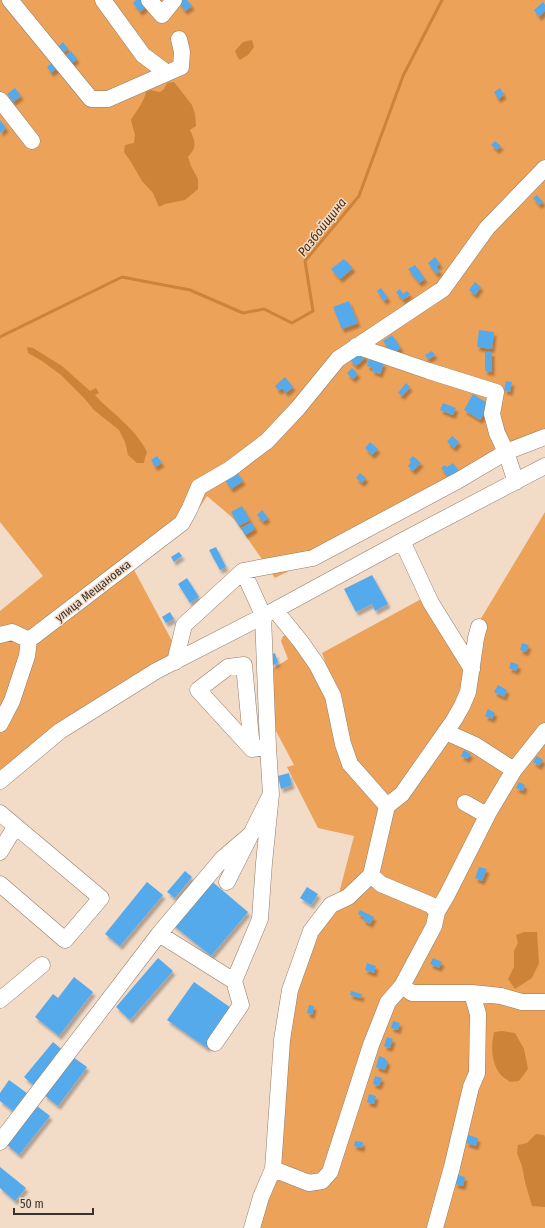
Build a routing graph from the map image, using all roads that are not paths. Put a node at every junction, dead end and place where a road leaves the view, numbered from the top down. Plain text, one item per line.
1 (10, 0) edge
2 (103, 0) edge
3 (149, 0) edge
4 (174, 0) edge
5 (180, 39) dead end
6 (167, 74) junction
7 (0, 100) edge
8 (32, 141) dead end
9 (545, 168) edge
10 (356, 346) junction
11 (545, 436) edge
12 (506, 452) junction
13 (545, 466) edge
14 (516, 482) junction
15 (402, 540) junction
16 (243, 571) junction
17 (269, 612) junction
18 (479, 626) dead end
19 (0, 635) edge
20 (30, 640) junction
21 (175, 662) junction
22 (472, 669) junction
23 (0, 724) edge
24 (545, 731) edge
25 (446, 732) junction
26 (268, 747) junction
27 (252, 749) junction
28 (514, 770) junction
29 (0, 781) edge
30 (271, 794) junction
31 (465, 803) dead end
32 (387, 806) junction
33 (489, 812) junction
34 (0, 814) edge
35 (15, 827) junction
36 (250, 835) junction
37 (0, 852) edge
38 (371, 875) junction
39 (226, 882) dead end
40 (0, 884) edge
41 (436, 912) junction
42 (159, 934) junction
43 (42, 965) dead end
44 (234, 981) junction
45 (402, 986) junction
46 (472, 993) junction
47 (0, 1000) edge
48 (545, 1002) edge
49 (215, 1043) dead end
50 (0, 1142) edge
51 (273, 1169) junction
52 (252, 1228) edge
53 (435, 1228) edge

1 - 6 street
2 - 6 street
3 - 4 street
5 - 6 street
7 - 8 street
9 - 10 street
10 - 12 street
10 - 20 street, улица Мещановка
11 - 12 street
12 - 14 street
12 - 16 street
13 - 14 street
14 - 15 street
15 - 17 street
15 - 22 street
16 - 17 street
16 - 21 street
17 - 21 street
17 - 26 street
17 - 32 street
18 - 22 street
19 - 20 street
20 - 23 street
21 - 29 street
22 - 25 street
24 - 28 street
25 - 28 street
25 - 32 street
26 - 27 street
26 - 30 street
27 - 27 street
28 - 33 street
30 - 36 street
30 - 44 street
31 - 33 street
32 - 38 street
33 - 41 street
34 - 35 street
35 - 37 street
35 - 40 street
36 - 39 street
36 - 42 street
38 - 41 street
38 - 51 street
41 - 45 street
42 - 44 street
42 - 50 street
43 - 47 street
44 - 49 street
45 - 46 street
45 - 51 street
46 - 48 street
46 - 53 street
51 - 52 street

